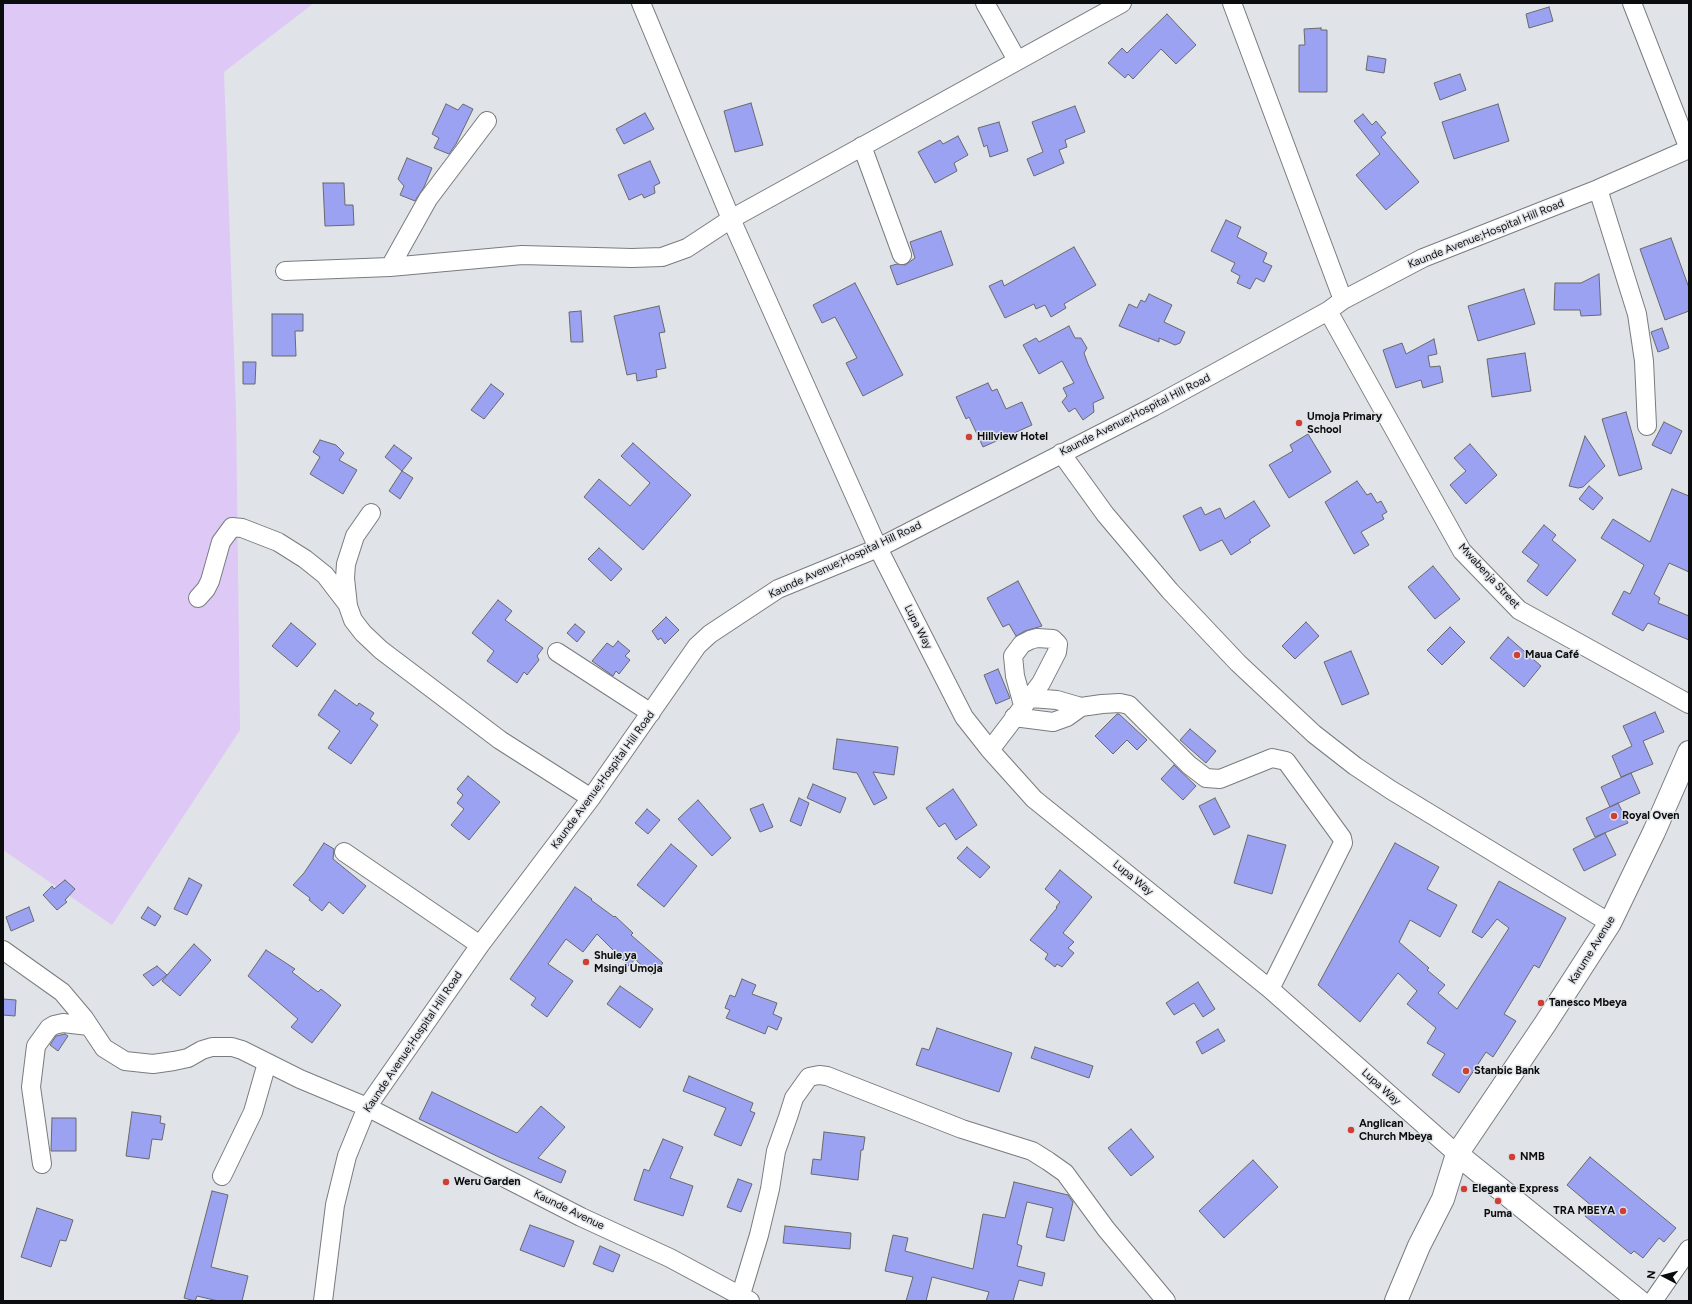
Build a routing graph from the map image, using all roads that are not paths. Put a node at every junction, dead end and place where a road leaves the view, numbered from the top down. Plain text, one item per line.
1 (641, 3) edge
2 (985, 3) edge
3 (1122, 3) edge
4 (1232, 3) edge
5 (1632, 3) edge
6 (1017, 60) junction
7 (487, 121) dead end
8 (862, 146) junction
9 (1689, 149) edge
10 (1598, 189) junction
11 (731, 219) junction
12 (902, 256) dead end
13 (390, 267) junction
14 (286, 271) dead end
15 (1343, 300) junction
16 (1328, 311) junction
17 (1647, 426) dead end
18 (1061, 453) junction
19 (371, 513) dead end
20 (878, 548) junction
21 (198, 598) dead end
22 (348, 606) junction
23 (556, 652) dead end
24 (1689, 704) edge
25 (1023, 706) junction
26 (1081, 707) junction
27 (651, 713) junction
28 (990, 750) junction
29 (1689, 752) edge
30 (591, 798) junction
31 (344, 852) dead end
32 (1610, 923) junction
33 (480, 945) junction
34 (3, 950) edge
35 (11, 963) edge
36 (1270, 989) junction
37 (89, 1026) junction
38 (267, 1063) junction
39 (367, 1107) junction
40 (1456, 1154) junction
41 (42, 1164) dead end
42 (222, 1176) dead end
43 (1689, 1249) edge
44 (743, 1300) edge
45 (323, 1301) edge
46 (1166, 1301) edge
47 (1396, 1301) edge
48 (1639, 1301) edge
49 (1653, 1301) edge

1 - 11 street, Lupa Way
2 - 6 street
3 - 6 street
4 - 15 street
5 - 9 street
6 - 8 street
7 - 13 street
8 - 11 street
8 - 12 street
9 - 10 street, Kaunde Avenue;Hospital Hill Road
10 - 15 street, Kaunde Avenue;Hospital Hill Road
10 - 17 street
11 - 13 street
11 - 20 street, Lupa Way
13 - 14 street
15 - 16 street, Kaunde Avenue;Hospital Hill Road
16 - 18 street, Kaunde Avenue;Hospital Hill Road
16 - 24 street, Mwabenja Street
18 - 20 street, Kaunde Avenue;Hospital Hill Road
18 - 32 street
19 - 22 street
20 - 27 street, Kaunde Avenue;Hospital Hill Road
20 - 28 street, Lupa Way
21 - 22 street
22 - 30 street
23 - 27 street
25 - 26 street
25 - 26 street
25 - 28 street
26 - 36 street
27 - 30 street, Kaunde Avenue;Hospital Hill Road
28 - 36 street, Lupa Way
29 - 32 main road, Karume Avenue
30 - 33 street, Kaunde Avenue;Hospital Hill Road
31 - 33 street
32 - 40 main road, Karume Avenue
33 - 39 street, Kaunde Avenue;Hospital Hill Road
34 - 35 street, Kaunde Avenue
35 - 37 street, Kaunde Avenue
36 - 40 street, Lupa Way
37 - 38 street, Kaunde Avenue
37 - 41 street
38 - 39 street, Kaunde Avenue
38 - 42 street
39 - 44 street, Kaunde Avenue
39 - 45 street, Kaunde Avenue;Hospital Hill Road
40 - 47 main road, Karume Avenue
40 - 48 main road
43 - 49 street
44 - 46 street

